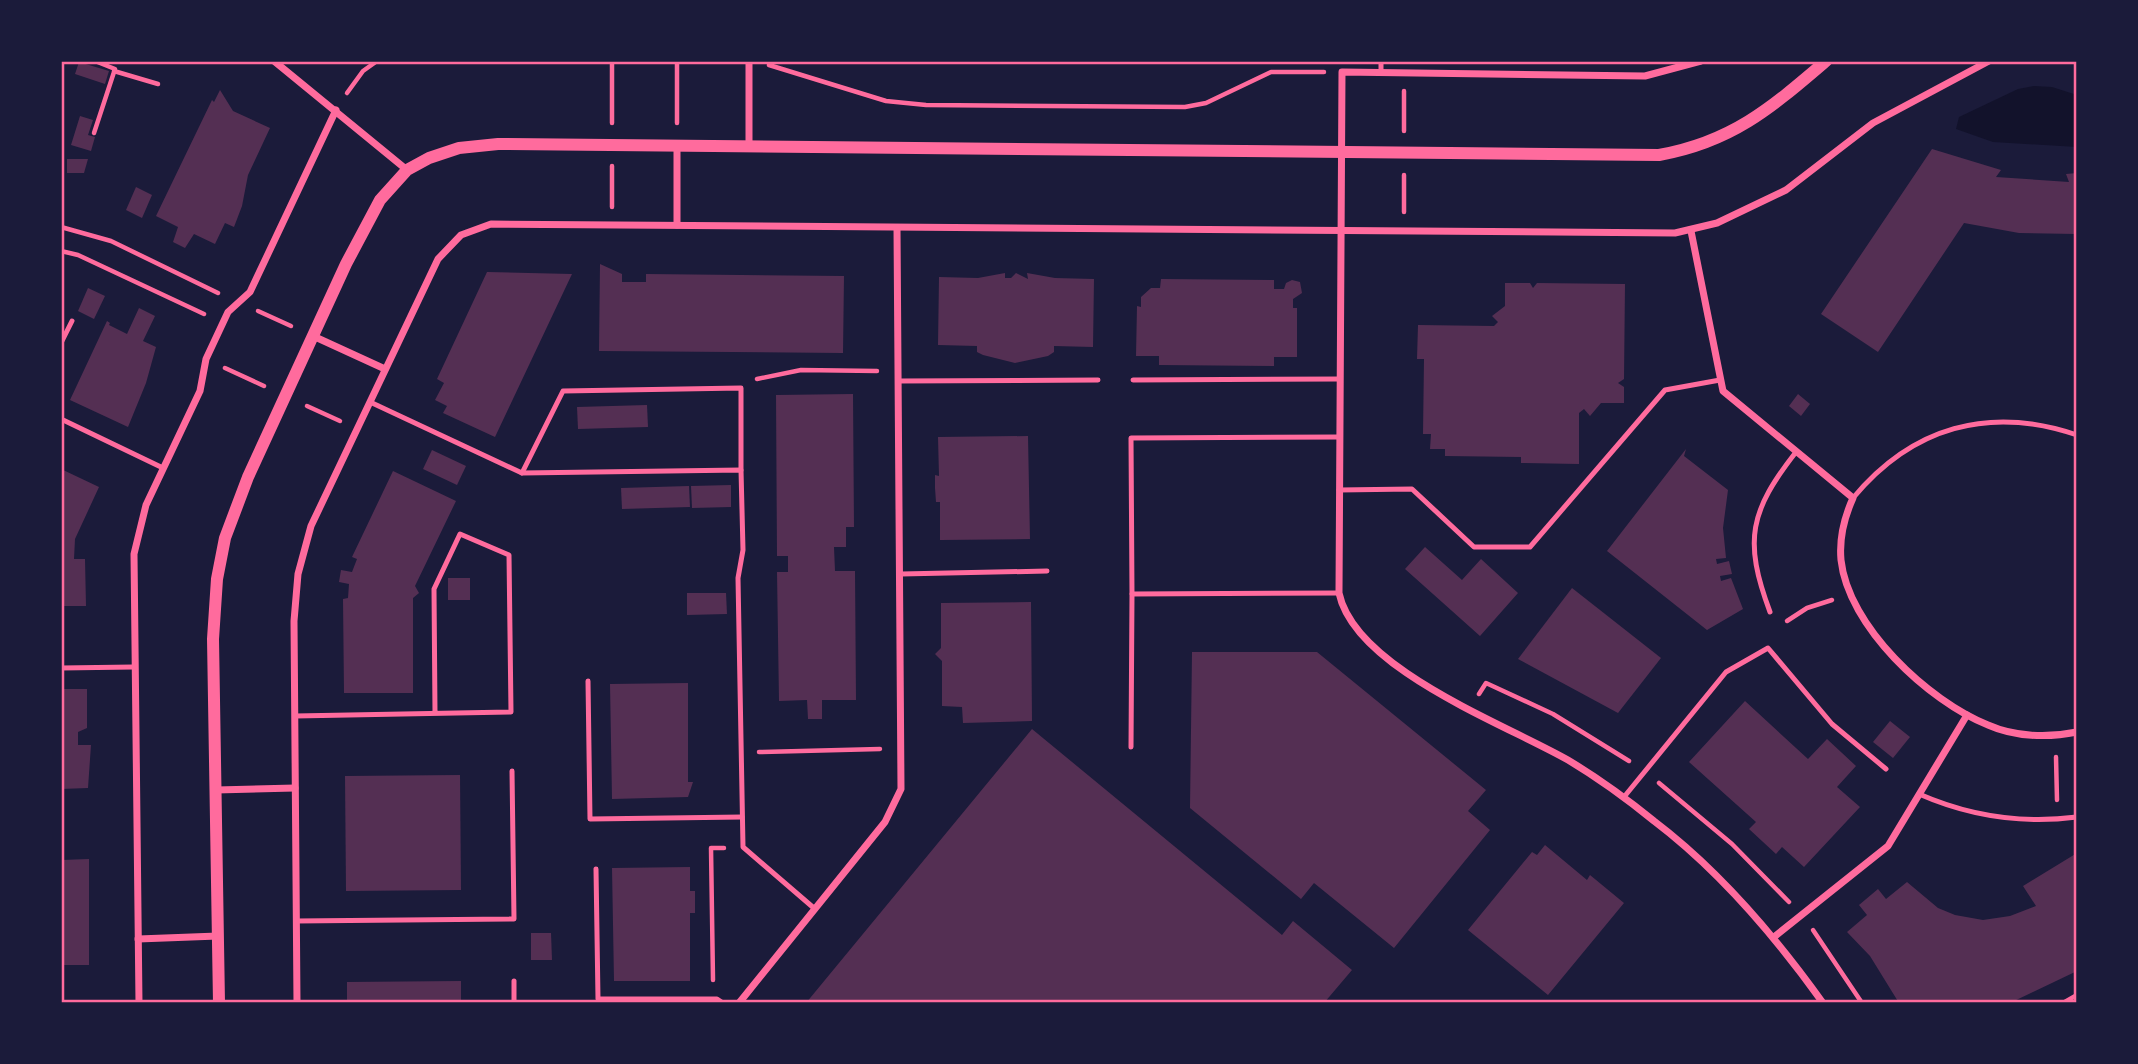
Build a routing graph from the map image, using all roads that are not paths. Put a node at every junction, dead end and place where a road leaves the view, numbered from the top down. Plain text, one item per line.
1 (274, 61) edge
2 (1381, 61) edge
3 (1701, 61) edge
4 (1826, 61) edge
5 (1989, 61) edge
6 (748, 62) edge
7 (1381, 73) junction
8 (337, 110) junction
9 (677, 145) junction
10 (749, 146) junction
11 (1342, 153) junction
12 (407, 170) junction
13 (677, 225) junction
14 (897, 228) junction
15 (1691, 231) junction
16 (1340, 232) junction
17 (72, 321) dead end
18 (313, 336) junction
19 (61, 344) edge
20 (385, 369) junction
21 (1340, 379) junction
22 (1098, 380) dead end
23 (1133, 380) dead end
24 (1720, 380) junction
25 (898, 381) junction
26 (370, 402) junction
27 (61, 419) edge
28 (2077, 435) edge
29 (1339, 437) junction
30 (1796, 452) junction
31 (163, 468) junction
32 (741, 470) junction
33 (522, 473) junction
34 (1339, 490) junction
35 (1853, 498) junction
36 (1048, 571) dead end
37 (901, 574) junction
38 (1339, 593) junction
39 (1132, 594) junction
40 (1770, 612) dead end
41 (61, 667) edge
42 (133, 667) junction
43 (588, 681) dead end
44 (435, 713) junction
45 (1967, 715) junction
46 (295, 716) junction
47 (2077, 732) edge
48 (1131, 747) dead end
49 (1886, 769) dead end
50 (512, 771) dead end
51 (295, 788) junction
52 (216, 790) junction
53 (1919, 794) junction
54 (1623, 797) junction
55 (742, 817) junction
56 (2077, 817) edge
57 (596, 869) dead end
58 (815, 909) junction
59 (296, 920) junction
60 (218, 936) junction
61 (1774, 937) junction
62 (138, 939) junction
63 (514, 981) dead end
64 (139, 1003) edge
65 (219, 1003) edge
66 (297, 1003) edge
67 (514, 1003) edge
68 (723, 1003) edge
69 (739, 1003) edge
70 (1823, 1003) edge

1 - 8 street
2 - 7 lane
3 - 7 street
4 - 11 street
5 - 15 street
6 - 10 street
7 - 11 street
8 - 12 street
8 - 31 street
9 - 10 street
9 - 12 street
9 - 13 street
10 - 11 street
11 - 16 street
12 - 18 street
13 - 14 street
13 - 20 street
14 - 16 street
14 - 25 street
15 - 16 street
15 - 24 street
16 - 21 street
17 - 19 lane
18 - 20 street
18 - 52 street
20 - 26 street
21 - 23 lane
21 - 29 street
22 - 25 lane
24 - 30 street
24 - 34 lane
25 - 37 street
26 - 33 lane
26 - 46 street
27 - 31 lane
28 - 35 lane
29 - 34 street
29 - 39 lane
30 - 35 street
30 - 40 lane
31 - 42 street
32 - 33 lane
32 - 33 lane
32 - 55 lane
34 - 38 street
35 - 45 street
36 - 37 lane
37 - 58 street
38 - 39 lane
38 - 54 street
39 - 48 lane
41 - 42 lane
42 - 62 street
43 - 55 lane
44 - 44 lane
44 - 46 lane
45 - 47 street
45 - 53 street
46 - 51 street
49 - 54 lane
50 - 59 lane
51 - 52 street
51 - 59 street
52 - 60 street
53 - 56 lane
53 - 61 street
54 - 61 street
55 - 58 lane
57 - 68 lane
58 - 69 street
59 - 66 street
60 - 62 street
60 - 65 street
61 - 70 street
62 - 64 street
63 - 67 lane

